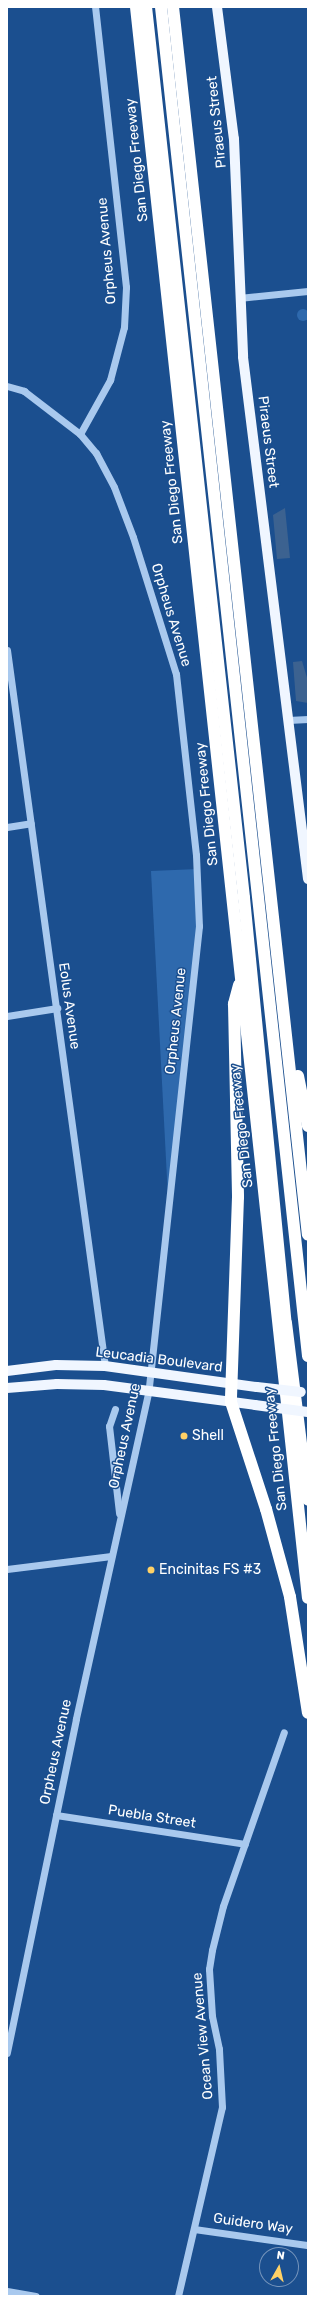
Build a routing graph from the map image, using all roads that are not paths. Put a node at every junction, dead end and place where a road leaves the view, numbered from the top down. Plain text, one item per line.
1 (95, 7) edge
2 (136, 7) edge
3 (146, 7) edge
4 (161, 7) edge
5 (173, 7) edge
6 (217, 7) edge
7 (308, 291) edge
8 (240, 298) junction
9 (7, 386) edge
10 (80, 434) junction
11 (7, 650) edge
12 (308, 719) edge
13 (288, 720) junction
14 (31, 823) junction
15 (7, 827) edge
16 (308, 879) edge
17 (241, 979) junction
18 (282, 1002) junction
19 (57, 1008) junction
20 (7, 1016) edge
21 (308, 1126) edge
22 (308, 1235) edge
23 (308, 1356) edge
24 (105, 1366) junction
25 (7, 1371) edge
26 (152, 1371) junction
27 (232, 1383) junction
28 (7, 1388) edge
29 (149, 1390) junction
30 (308, 1393) edge
31 (231, 1402) junction
32 (115, 1409) dead end
33 (308, 1412) edge
34 (308, 1500) edge
35 (120, 1519) junction
36 (111, 1556) junction
37 (7, 1569) edge
38 (308, 1598) edge
39 (308, 1713) edge
40 (284, 1732) dead end
41 (56, 1815) junction
42 (245, 1844) junction
43 (7, 2053) edge
44 (194, 2229) junction
45 (307, 2245) edge
46 (7, 2291) edge
47 (36, 2296) edge
48 (178, 2296) edge

1 - 10 street, Orpheus Avenue
2 - 17 highway, San Diego Freeway
3 - 34 highway
4 - 23 highway
5 - 18 highway
6 - 8 main road, Piraeus Street
7 - 8 street
8 - 13 main road, Piraeus Street
9 - 10 street
10 - 26 street, Orpheus Avenue
11 - 14 street, Eolus Avenue
12 - 13 street
13 - 16 main road, Piraeus Street
14 - 15 street
14 - 19 street, Eolus Avenue
17 - 27 highway
17 - 38 highway, San Diego Freeway
18 - 21 highway
18 - 22 highway
19 - 20 street
19 - 24 street, Eolus Avenue
24 - 25 main road, Leucadia Boulevard
24 - 26 main road, Leucadia Boulevard
26 - 27 main road, Leucadia Boulevard
26 - 29 street, Orpheus Avenue
27 - 30 main road, Leucadia Boulevard, bridge
27 - 31 highway
28 - 29 main road
29 - 31 main road
29 - 35 street, Orpheus Avenue
31 - 33 main road, bridge
31 - 39 highway
32 - 35 street
35 - 36 street, Orpheus Avenue
36 - 37 street
36 - 41 street, Orpheus Avenue
40 - 42 street, Ocean View Avenue
41 - 42 street, Puebla Street
41 - 43 street, Orpheus Avenue
42 - 44 street, Ocean View Avenue
44 - 45 street, Guidero Way
44 - 48 street, Ocean View Avenue
46 - 47 street

